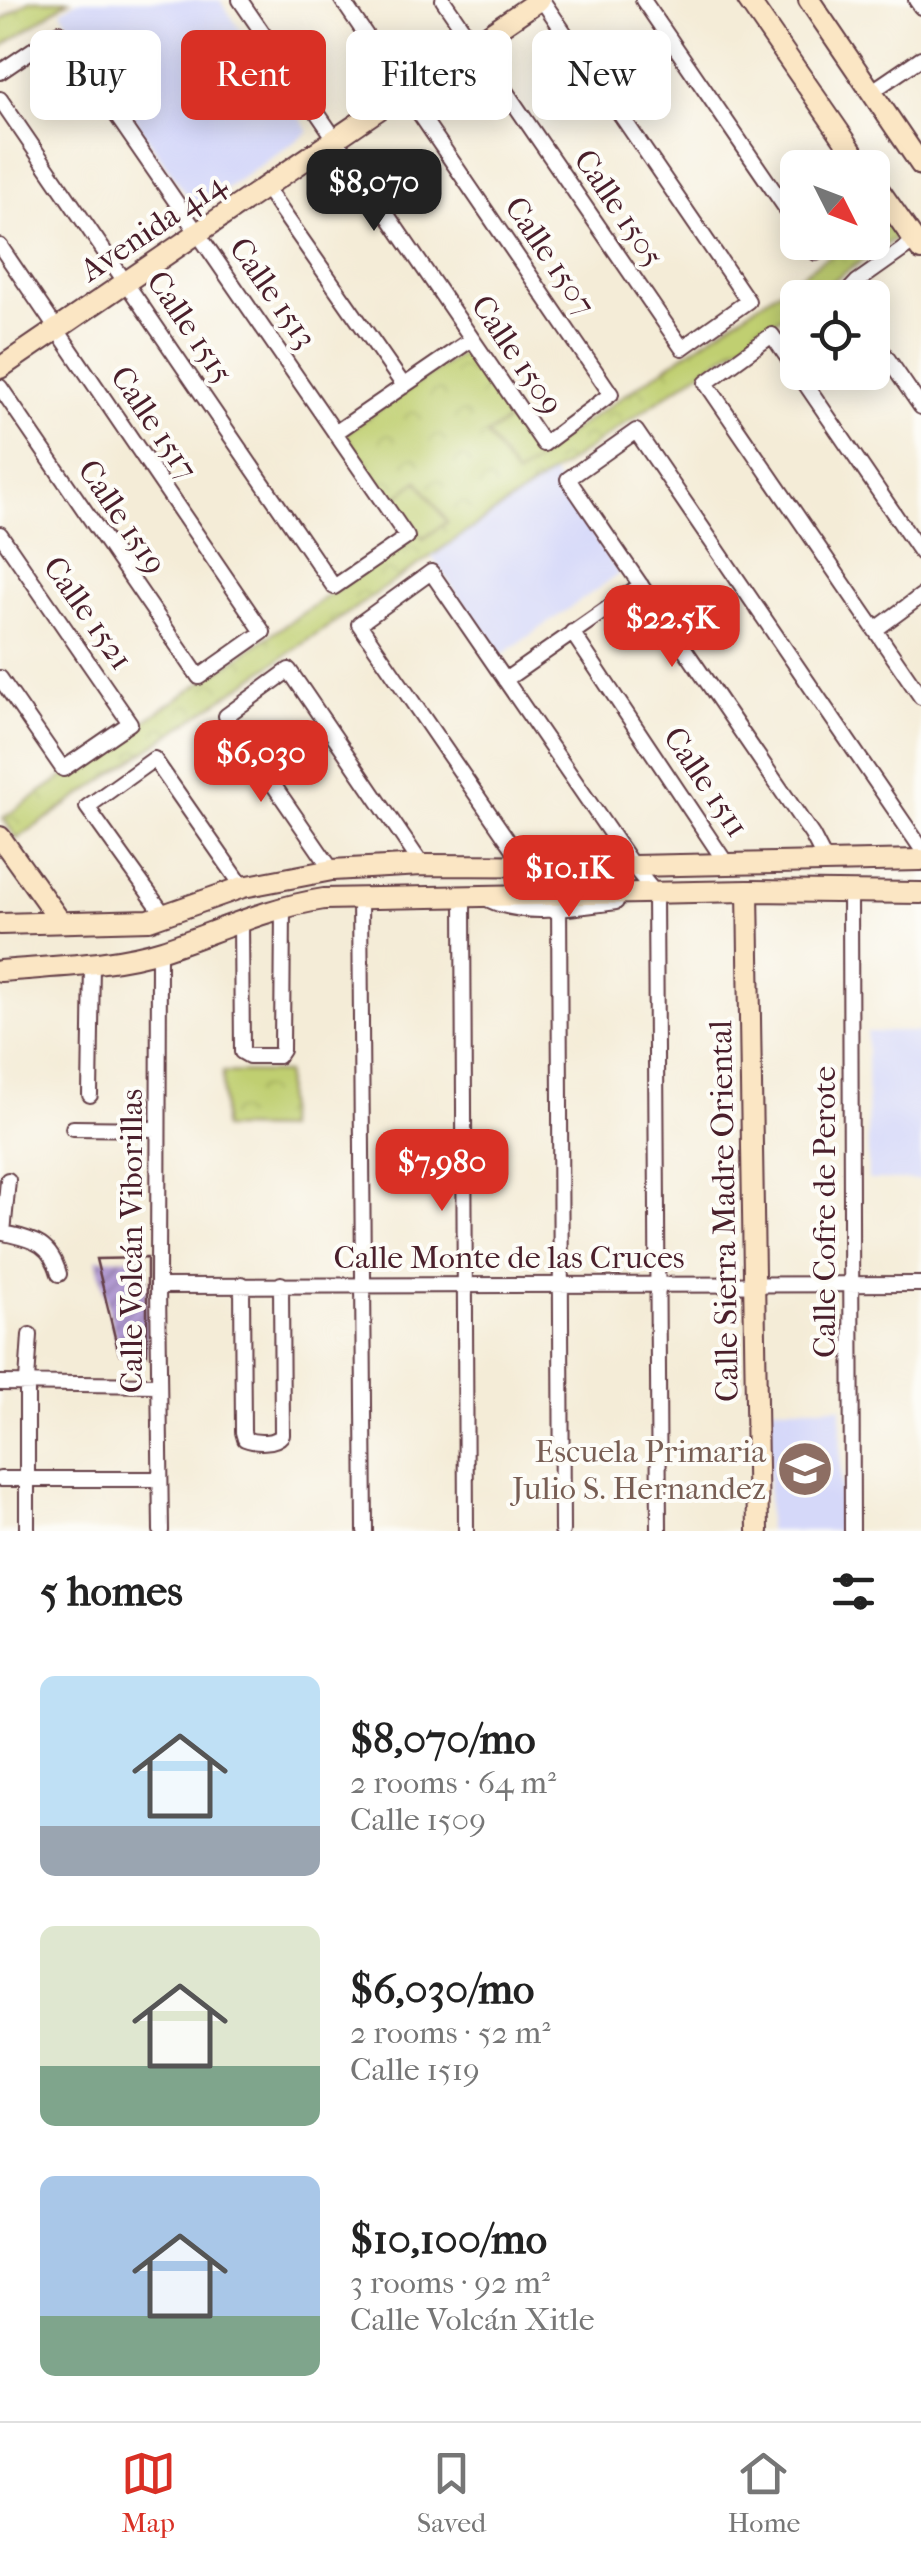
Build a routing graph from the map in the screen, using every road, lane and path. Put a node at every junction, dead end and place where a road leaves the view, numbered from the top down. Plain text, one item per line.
1 (240, 0) edge
2 (342, 0) edge
3 (443, 0) edge
4 (540, 0) edge
5 (643, 0) edge
6 (748, 0) edge
7 (809, 0) edge
8 (916, 0) edge
9 (921, 7) edge
10 (362, 30) edge
11 (464, 30) edge
12 (495, 30) edge
13 (921, 58) edge
14 (0, 72) edge
15 (872, 92) junction
16 (0, 99) edge
17 (512, 100) edge
18 (363, 120) edge
19 (423, 120) edge
20 (336, 139) junction
21 (852, 150) edge
22 (921, 165) edge
23 (264, 187) junction
24 (780, 200) edge
25 (890, 219) edge
26 (198, 233) junction
27 (918, 245) edge
28 (0, 246) edge
29 (860, 280) edge
30 (126, 282) junction
31 (57, 329) junction
32 (472, 339) junction
33 (890, 362) edge
34 (0, 368) edge
35 (404, 386) junction
36 (0, 388) edge
37 (921, 406) edge
38 (335, 433) junction
39 (544, 444) joint
40 (0, 534) edge
41 (407, 537) joint
42 (921, 553) edge
43 (641, 585) junction
44 (921, 596) edge
45 (875, 630) junction
46 (572, 632) junction
47 (199, 677) joint
48 (0, 678) edge
49 (504, 680) junction
50 (921, 697) edge
51 (0, 842) edge
52 (921, 848) edge
53 (921, 860) edge
54 (826, 862) junction
55 (726, 863) junction
56 (524, 864) junction
57 (422, 865) junction
58 (633, 866) junction
59 (332, 870) junction
60 (243, 888) junction
61 (748, 891) junction
62 (850, 892) junction
63 (655, 893) junction
64 (921, 894) edge
65 (360, 896) junction
66 (472, 896) junction
67 (559, 902) junction
68 (283, 905) junction
69 (165, 916) junction
70 (241, 919) junction
71 (60, 921) junction
72 (0, 924) edge
73 (159, 951) junction
74 (92, 963) junction
75 (0, 971) edge
76 (90, 1095) dead end
77 (73, 1128) dead end
78 (158, 1129) junction
79 (8, 1180) dead end
80 (2, 1232) edge
81 (59, 1274) dead end
82 (658, 1283) junction
83 (242, 1284) junction
84 (281, 1284) junction
85 (756, 1284) junction
86 (852, 1284) junction
87 (921, 1284) edge
88 (158, 1286) junction
89 (364, 1286) junction
90 (562, 1286) junction
91 (464, 1288) junction
92 (30, 1335) dead end
93 (27, 1382) junction
94 (0, 1383) edge
95 (158, 1386) junction
96 (0, 1479) edge
97 (160, 1479) junction
98 (27, 1480) junction
99 (27, 1531) edge
100 (161, 1531) edge
101 (365, 1531) edge
102 (466, 1531) edge
103 (562, 1531) edge
104 (659, 1531) edge
105 (758, 1531) edge
106 (852, 1531) edge

1 - 20 street, Calle 1509
2 - 10 street, Calle 1507
3 - 11 street, Calle 1505
4 - 12 street, Avenida 414
4 - 17 street, Calle 1505
5 - 24 street
6 - 21 street
7 - 15 street
8 - 9 street
13 - 15 street
14 - 26 street, Calle 1513
15 - 22 street
16 - 30 street, Calle 1515
18 - 20 street, Avenida 414
19 - 39 street, Calle 1507
20 - 23 street, Avenida 414
20 - 32 street, Calle 1509
23 - 26 street, Avenida 414
23 - 35 street
25 - 27 street
26 - 30 street, Avenida 414
26 - 38 street, Calle 1513
27 - 29 street
28 - 31 street, Calle 1517
30 - 31 street, Avenida 414
30 - 41 street, Calle 1515
31 - 34 street, Avenida 414
31 - 47 street, Calle 1517
32 - 35 street
32 - 39 street, Calle 1509
33 - 37 street
35 - 38 street
36 - 47 street, Calle 1519
38 - 41 street, Calle 1513
40 - 48 street, Calle 1521
42 - 45 street
43 - 46 street
43 - 52 street
43 - 54 street
44 - 45 street
45 - 50 street
46 - 49 street
46 - 55 street, Calle 1511
49 - 56 street
49 - 58 street
51 - 71 street
53 - 54 street
54 - 55 street
55 - 58 street
56 - 57 street
56 - 58 street
57 - 59 street
57 - 59 street
58 - 63 street
59 - 60 street
60 - 69 street
60 - 69 street
61 - 62 street
61 - 63 street
61 - 85 street, Calle Sierra Madre Oriental
62 - 64 street
62 - 86 street, Calle Cofre de Perote
63 - 67 street
63 - 82 street
65 - 66 street
65 - 68 street
65 - 89 street
66 - 67 street
66 - 91 street
67 - 90 street
68 - 70 street
68 - 70 street
69 - 71 street
70 - 73 street
71 - 72 street
73 - 74 street
73 - 78 street, Calle Volcán Viborillas
74 - 75 street
74 - 76 street
77 - 78 street
78 - 88 street, Calle Volcán Viborillas
79 - 80 street
80 - 81 street
82 - 85 street, Calle Monte de las Cruces
82 - 90 street, Calle Monte de las Cruces
82 - 104 street
83 - 84 street, Calle Monte de las Cruces
83 - 84 street
83 - 88 street, Calle Monte de las Cruces
84 - 89 street, Calle Monte de las Cruces
85 - 86 street, Calle Monte de las Cruces
85 - 105 street, Calle Sierra Madre Oriental
86 - 87 street, Calle Monte de las Cruces
86 - 106 street, Calle Cofre de Perote
88 - 95 street, Calle Volcán Viborillas
89 - 91 street, Calle Monte de las Cruces
89 - 101 street
90 - 91 street, Calle Monte de las Cruces
90 - 103 street
91 - 102 street
92 - 93 street
93 - 94 street
93 - 95 street
93 - 98 street
95 - 97 street, Calle Volcán Viborillas
96 - 98 street
97 - 98 street
97 - 100 street, Calle Volcán Viborillas
98 - 99 street

